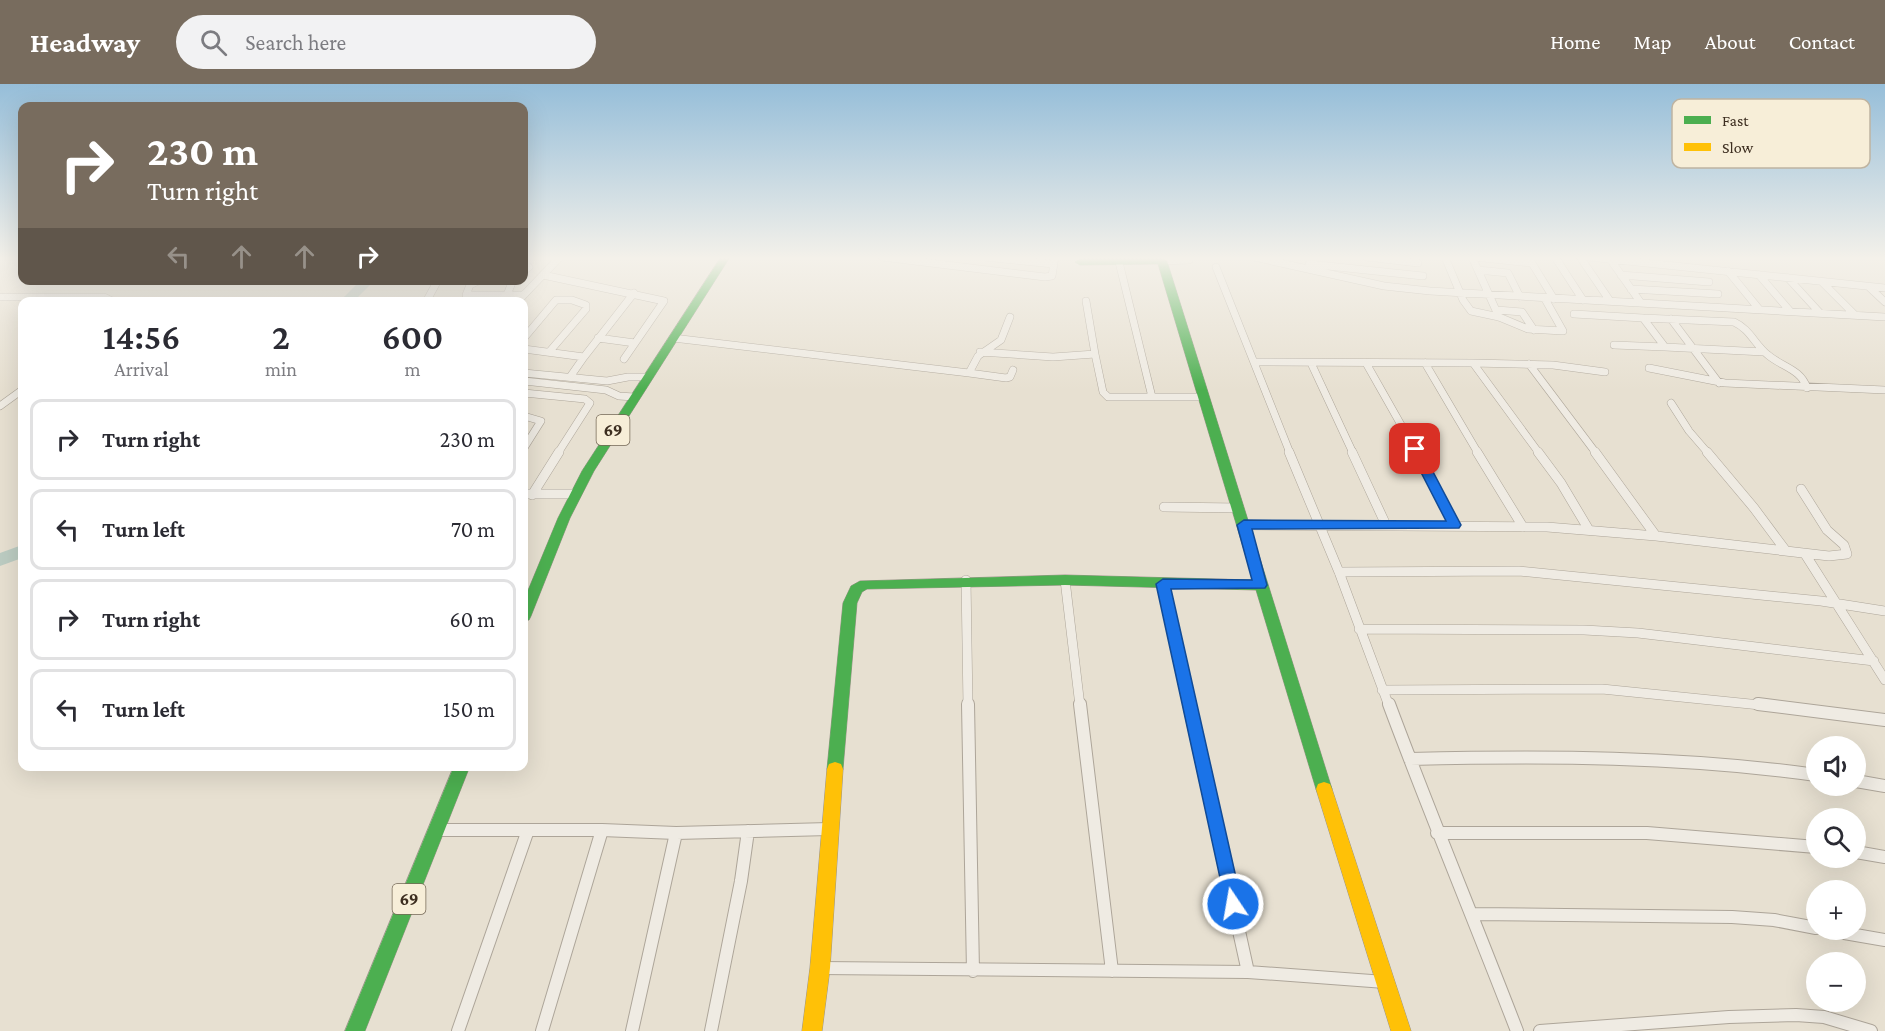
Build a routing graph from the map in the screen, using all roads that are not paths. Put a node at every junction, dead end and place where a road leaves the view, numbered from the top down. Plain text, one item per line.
1 (555, 301) edge
2 (576, 301) edge
3 (627, 301) edge
4 (664, 301) edge
5 (697, 301) edge
6 (1086, 301) dead end
7 (1129, 301) edge
8 (1174, 301) edge
9 (1230, 301) edge
10 (1465, 301) edge
11 (1493, 301) edge
12 (1546, 301) edge
13 (1613, 301) edge
14 (1724, 301) edge
15 (1753, 301) edge
16 (1782, 301) edge
17 (1809, 301) edge
18 (1841, 301) edge
19 (1641, 303) joint
20 (1729, 307) junction
21 (1759, 309) junction
22 (1790, 311) junction
23 (1498, 313) junction
24 (1820, 313) junction
25 (1574, 314) dead end
26 (1855, 315) junction
27 (1010, 317) dead end
28 (1885, 317) edge
29 (1643, 318) junction
30 (1671, 319) junction
31 (1534, 330) junction
32 (528, 333) edge
33 (598, 338) junction
34 (673, 338) junction
35 (635, 343) junction
36 (1614, 345) dead end
37 (1665, 347) junction
38 (528, 349) edge
39 (1693, 349) junction
40 (550, 351) junction
41 (980, 352) junction
42 (1764, 352) junction
43 (1095, 354) junction
44 (584, 357) junction
45 (624, 359) dead end
46 (1254, 362) junction
47 (1311, 363) junction
48 (1366, 363) junction
49 (1425, 363) junction
50 (1473, 363) junction
51 (1529, 364) junction
52 (1649, 368) dead end
53 (1013, 370) dead end
54 (1605, 372) dead end
55 (969, 373) junction
56 (528, 377) edge
57 (570, 377) junction
58 (647, 377) junction
59 (528, 378) edge
60 (584, 379) junction
61 (1719, 383) junction
62 (579, 387) junction
63 (1807, 388) junction
64 (1885, 390) edge
65 (18, 393) edge
66 (528, 393) edge
67 (634, 397) junction
68 (1152, 397) junction
69 (1204, 397) junction
70 (1671, 403) dead end
71 (0, 406) edge
72 (528, 417) edge
73 (528, 442) edge
74 (1801, 489) dead end
75 (576, 494) junction
76 (528, 495) edge
77 (1164, 507) dead end
78 (1239, 508) junction
79 (1244, 525) junction
80 (1317, 525) junction
81 (1386, 525) junction
82 (1454, 525) junction
83 (1523, 527) junction
84 (1589, 530) junction
85 (1656, 536) junction
86 (1786, 551) junction
87 (1805, 554) junction
88 (1339, 572) junction
89 (966, 580) junction
90 (1065, 580) junction
91 (1163, 584) junction
92 (1260, 585) junction
93 (1836, 603) junction
94 (528, 607) edge
95 (1885, 611) edge
96 (1359, 629) junction
97 (1874, 661) junction
98 (1885, 680) edge
99 (1383, 690) junction
100 (1885, 720) edge
101 (1410, 759) junction
102 (460, 771) edge
103 (1806, 774) edge
104 (1866, 783) edge
105 (1885, 786) edge
106 (829, 829) junction
107 (436, 830) junction
108 (528, 830) junction
109 (602, 830) junction
110 (748, 831) junction
111 (1437, 832) junction
112 (676, 833) junction
113 (1806, 846) edge
114 (1866, 854) edge
115 (1885, 857) edge
116 (1472, 914) junction
117 (1806, 926) edge
118 (1866, 937) edge
119 (1885, 940) edge
120 (820, 968) junction
121 (972, 971) junction
122 (1112, 971) junction
123 (1248, 972) junction
124 (1385, 982) junction
125 (355, 1031) edge
126 (458, 1031) edge
127 (542, 1031) edge
128 (632, 1031) edge
129 (711, 1031) edge
130 (812, 1031) edge
131 (1401, 1031) edge
132 (1517, 1031) edge
133 (1540, 1031) edge
134 (1871, 1031) edge

1 - 32 street
2 - 40 street
3 - 33 street
4 - 35 street
5 - 34 street, 69
6 - 43 street
7 - 68 street
8 - 69 street
9 - 46 street
10 - 23 street
11 - 23 street
12 - 31 street
13 - 19 street
14 - 20 street
15 - 21 street
16 - 22 street
17 - 24 street
18 - 26 street
19 - 20 street
20 - 21 street
21 - 22 street
22 - 24 street
23 - 31 street
23 - 31 street
24 - 26 street
25 - 29 street
26 - 28 street
27 - 41 street
29 - 30 street
29 - 37 street
30 - 39 street
30 - 42 street
33 - 35 street
33 - 44 street
34 - 55 street
34 - 58 street, 69
35 - 45 street
36 - 37 street
37 - 39 street
38 - 40 street
39 - 42 street
39 - 61 street
40 - 44 street
41 - 43 street
41 - 55 street
42 - 63 street
43 - 68 street
44 - 57 street
46 - 47 street
46 - 80 street
47 - 48 street
47 - 81 street
48 - 49 street
48 - 82 street
49 - 50 street
49 - 83 street
50 - 51 street
50 - 84 street
51 - 54 street
51 - 85 street
52 - 61 street
53 - 55 street
56 - 57 street
57 - 60 street
58 - 60 street
58 - 67 street, 69
59 - 62 street
60 - 62 street
61 - 63 street
62 - 67 street
63 - 64 street
65 - 71 street
66 - 76 street
67 - 75 street, 69
68 - 69 street
69 - 78 street
70 - 86 street
72 - 73 street
74 - 87 street
75 - 76 street
75 - 94 street, 69
77 - 78 street
78 - 79 street
79 - 80 street
79 - 92 street
80 - 81 street
80 - 88 street
81 - 82 street
82 - 83 street
83 - 84 street
84 - 85 street
85 - 86 street
86 - 87 street
87 - 93 street
88 - 93 street
88 - 96 street
89 - 90 street
89 - 106 street
89 - 121 street
90 - 91 street
90 - 122 street
91 - 92 street
91 - 123 street
92 - 124 street
93 - 95 street
93 - 97 street
96 - 97 street
96 - 99 street
97 - 98 street
99 - 100 street
99 - 101 street
101 - 103 street
101 - 111 street
102 - 107 street, 69
104 - 105 street
106 - 110 street
106 - 120 street
107 - 108 street
107 - 125 street, 69
108 - 109 street
108 - 126 street
109 - 112 street
109 - 127 street
110 - 112 street
110 - 129 street
111 - 113 street
111 - 116 street
112 - 128 street
114 - 115 street
116 - 117 street
116 - 132 street
118 - 119 street
120 - 121 street
120 - 130 street
121 - 122 street
122 - 123 street
123 - 124 street
124 - 131 street
133 - 134 street

